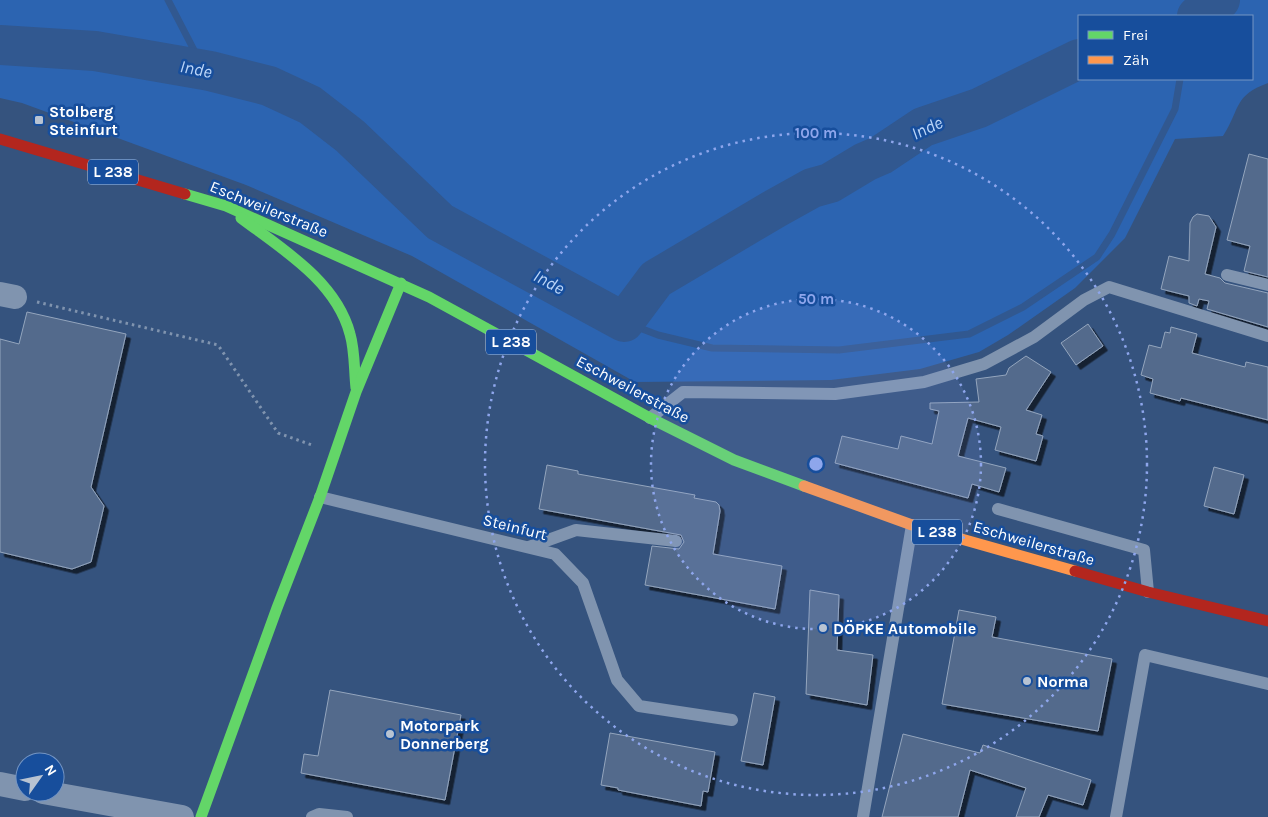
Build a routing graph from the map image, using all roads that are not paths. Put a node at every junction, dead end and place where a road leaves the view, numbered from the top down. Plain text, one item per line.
1 (0, 139) edge
2 (226, 206) junction
3 (1227, 275) dead end
4 (401, 283) junction
5 (1268, 285) edge
6 (1268, 336) edge
7 (356, 392) junction
8 (650, 418) junction
9 (320, 498) junction
10 (998, 509) dead end
11 (912, 525) junction
12 (676, 541) dead end
13 (529, 547) junction
14 (1148, 592) junction
15 (1268, 621) edge
16 (1268, 684) edge
17 (732, 720) dead end
18 (0, 784) edge
19 (15, 787) edge
20 (65, 796) edge
21 (182, 817) edge
22 (201, 817) edge
23 (312, 817) edge
24 (347, 817) edge
25 (863, 817) edge
26 (1116, 817) edge

1 - 2 main road, Eschweilerstraße / L 238
2 - 4 main road, Eschweilerstraße / L 238
2 - 7 main road
3 - 5 lane
4 - 7 main road
4 - 8 main road, Eschweilerstraße / L 238
6 - 8 lane
7 - 9 main road
8 - 11 main road, Eschweilerstraße / L 238
9 - 13 lane, Steinfurt
9 - 22 main road
10 - 14 lane
11 - 14 main road, Eschweilerstraße / L 238
11 - 25 lane
12 - 13 lane
13 - 17 lane, Steinfurt
14 - 15 main road, Eschweilerstraße / L 238
16 - 26 lane
18 - 19 street
20 - 21 street
23 - 24 lane

